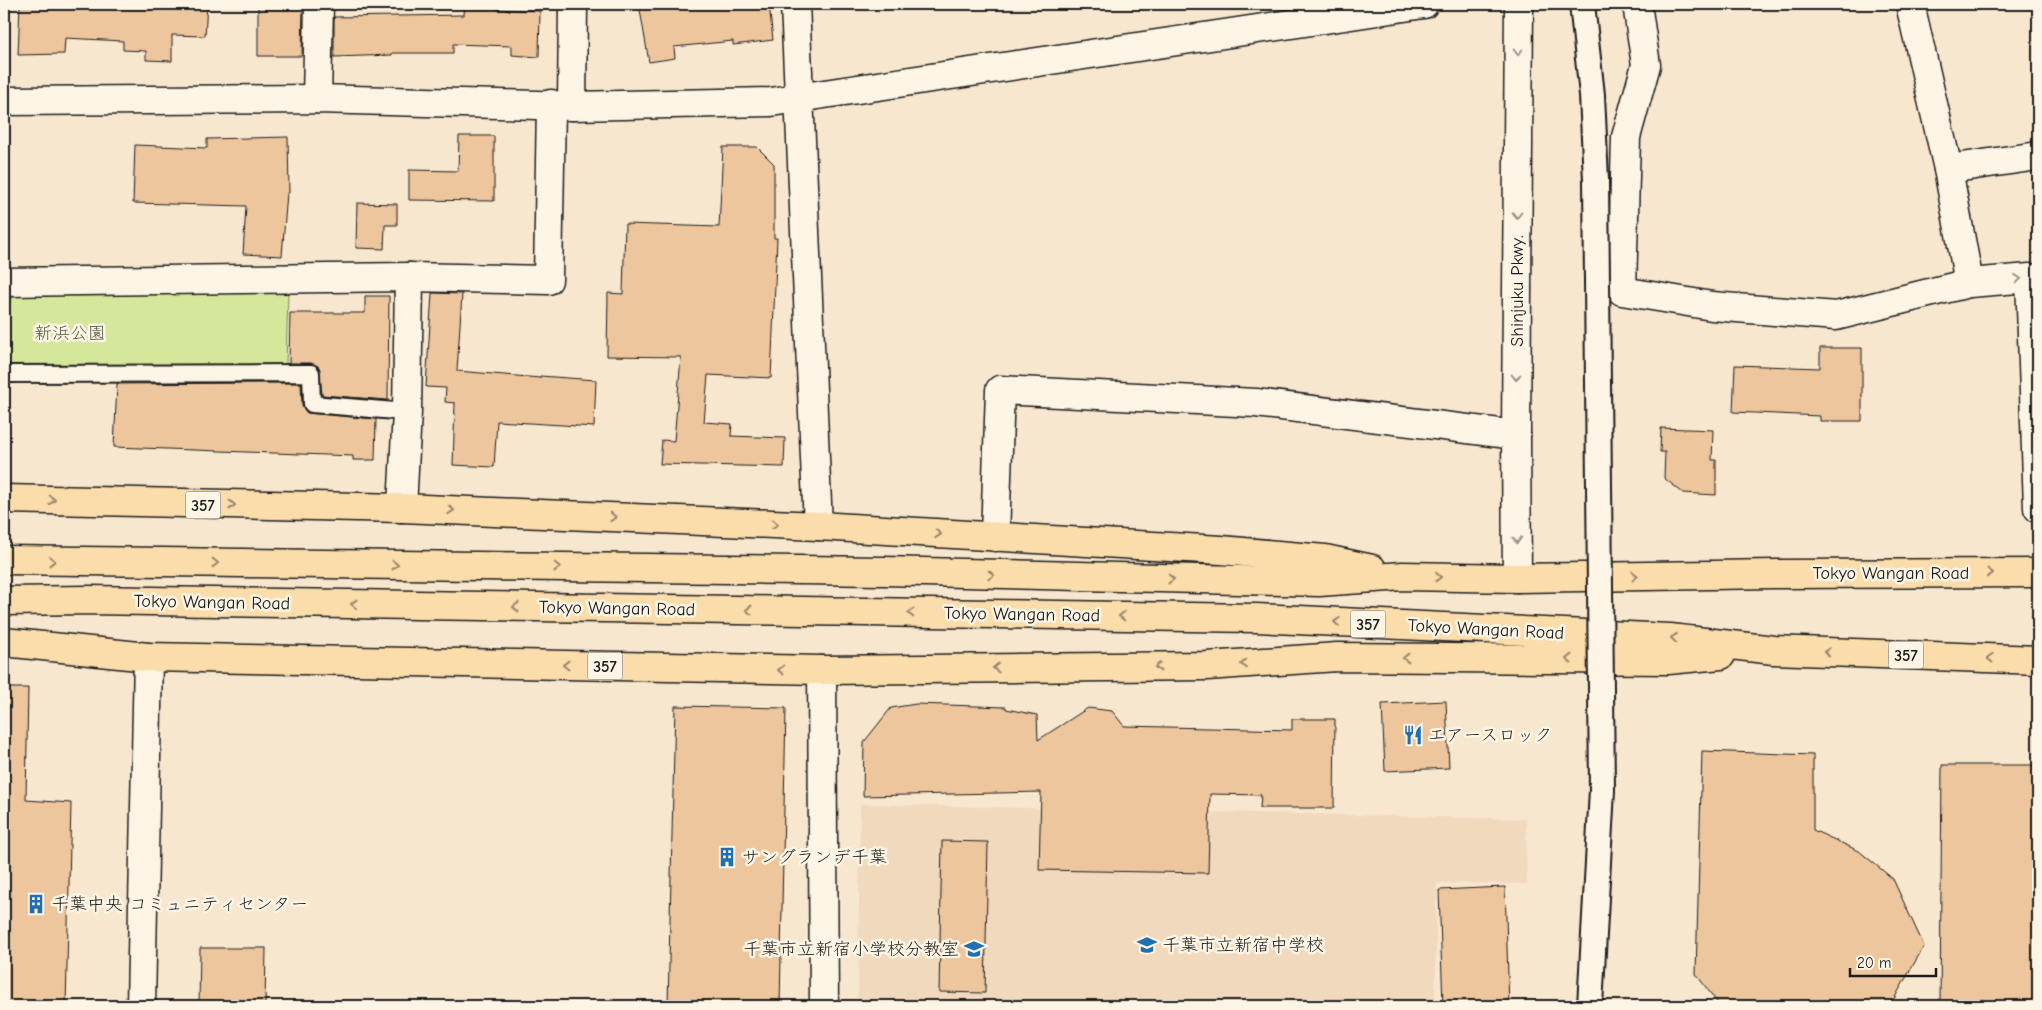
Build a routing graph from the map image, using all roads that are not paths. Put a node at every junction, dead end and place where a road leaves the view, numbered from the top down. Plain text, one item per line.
1 (318, 4) edge
2 (573, 4) edge
3 (795, 4) edge
4 (1424, 4) edge
5 (1519, 4) edge
6 (1582, 4) edge
7 (1638, 4) edge
8 (1910, 4) edge
9 (799, 97) junction
10 (317, 99) junction
11 (4, 101) edge
12 (562, 105) junction
13 (2038, 156) edge
14 (1948, 169) junction
15 (409, 277) junction
16 (4, 282) edge
17 (1969, 284) junction
18 (4, 374) edge
19 (406, 412) junction
20 (1516, 434) junction
21 (4, 499) edge
22 (402, 508) junction
23 (2038, 508) edge
24 (818, 526) junction
25 (995, 537) junction
26 (4, 560) edge
27 (2038, 573) edge
28 (1403, 576) junction
29 (1517, 578) junction
30 (4, 601) edge
31 (4, 642) edge
32 (1774, 650) junction
33 (148, 657) junction
34 (2038, 660) edge
35 (822, 670) junction
36 (141, 1006) edge
37 (824, 1006) edge
38 (1590, 1006) edge

1 - 10 street
2 - 12 street
3 - 9 street
4 - 9 street
5 -> 20 street, Shinjuku Pkwy.
6 - 38 street, bridge
7 - 17 street
8 - 14 street
9 - 12 street
9 - 24 street
10 - 11 street
10 - 12 street
12 - 15 street
13 - 14 street
14 - 17 street
15 - 16 street
15 - 19 street
17 -> 23 street
18 - 19 lane
19 - 22 street
20 - 25 street
20 -> 29 street, Shinjuku Pkwy.
21 -> 22 highway, 357
22 -> 24 highway, 357
24 -> 25 highway, 357
25 - 28 highway, 357
26 -> 28 highway, Tokyo Wangan Road / 357
29 -> 27 highway, Tokyo Wangan Road / 357
28 -> 29 highway, Tokyo Wangan Road / 357
32 -> 30 highway, Tokyo Wangan Road / 357
31 - 33 highway, 357
34 -> 32 highway, Tokyo Wangan Road / 357
32 -> 35 highway, 357
35 -> 33 highway, 357
33 - 36 street
35 - 37 street

